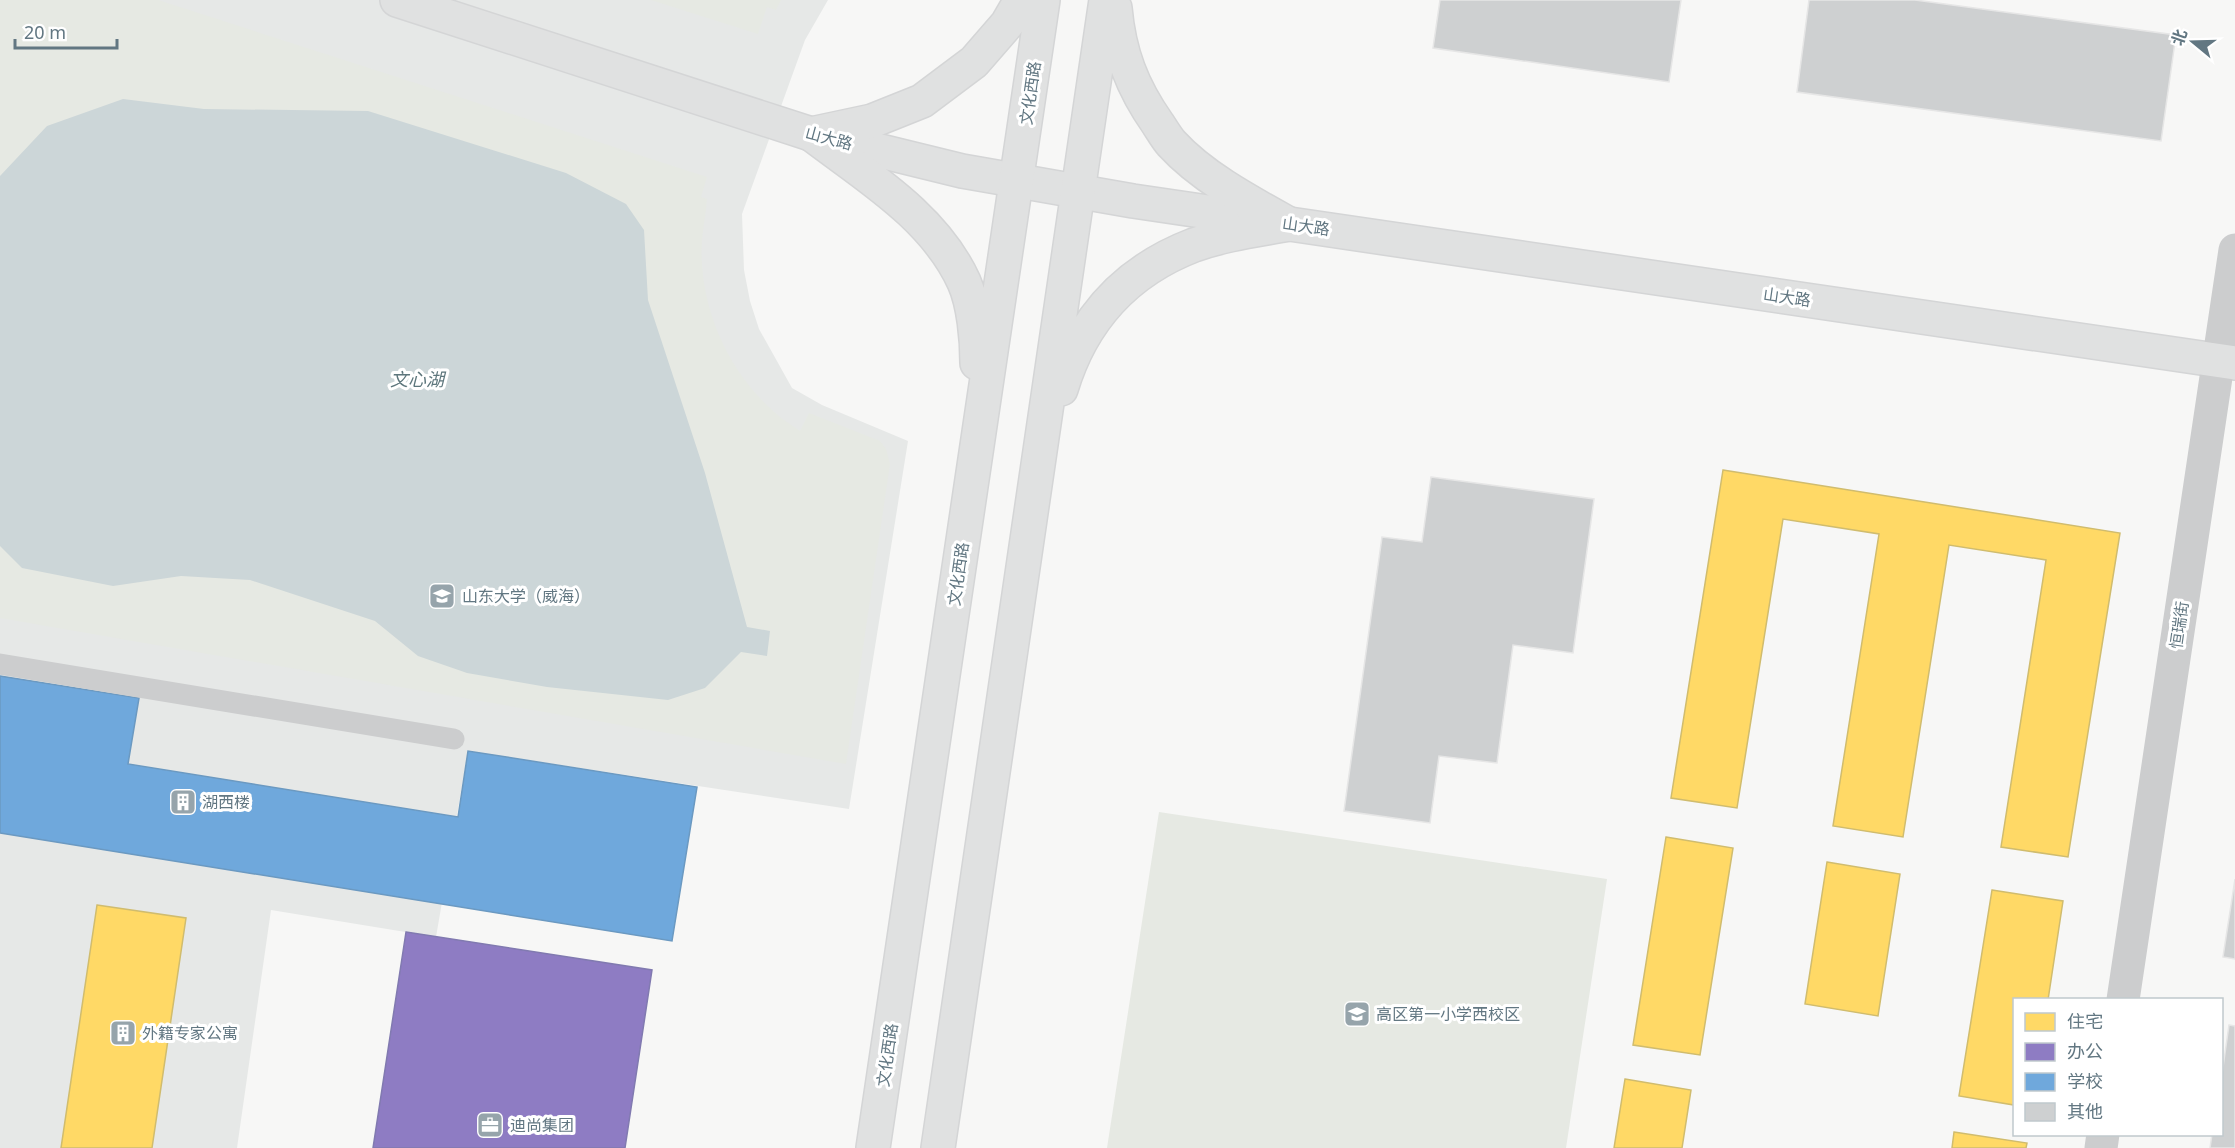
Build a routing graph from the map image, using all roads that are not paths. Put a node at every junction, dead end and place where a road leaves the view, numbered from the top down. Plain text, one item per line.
1 (397, 0) edge
2 (1021, 0) edge
3 (1043, 0) edge
4 (1106, 0) edge
5 (1114, 0) edge
6 (811, 134) junction
7 (1017, 181) junction
8 (1078, 193) junction
9 (1289, 224) junction
10 (2235, 250) edge
11 (2227, 361) edge
12 (977, 449) junction
13 (1037, 469) junction
14 (0, 664) edge
15 (454, 739) dead end
16 (2123, 998) edge
17 (873, 1148) edge
18 (939, 1148) edge

1 - 6 main road, 山大路
2 - 6 main road
3 - 7 main road, 文化西路
4 - 8 main road
5 - 9 main road
6 - 7 main road, 山大路
6 - 12 main road
7 - 8 main road, 山大路
7 - 12 main road, 文化西路
8 - 9 main road, 山大路
8 - 13 main road
9 - 11 main road, 山大路
9 - 13 main road
10 - 11 street, 恒瑞街
11 - 16 street, 恒瑞街
12 - 17 main road, 文化西路
13 - 18 main road
14 - 15 lane

